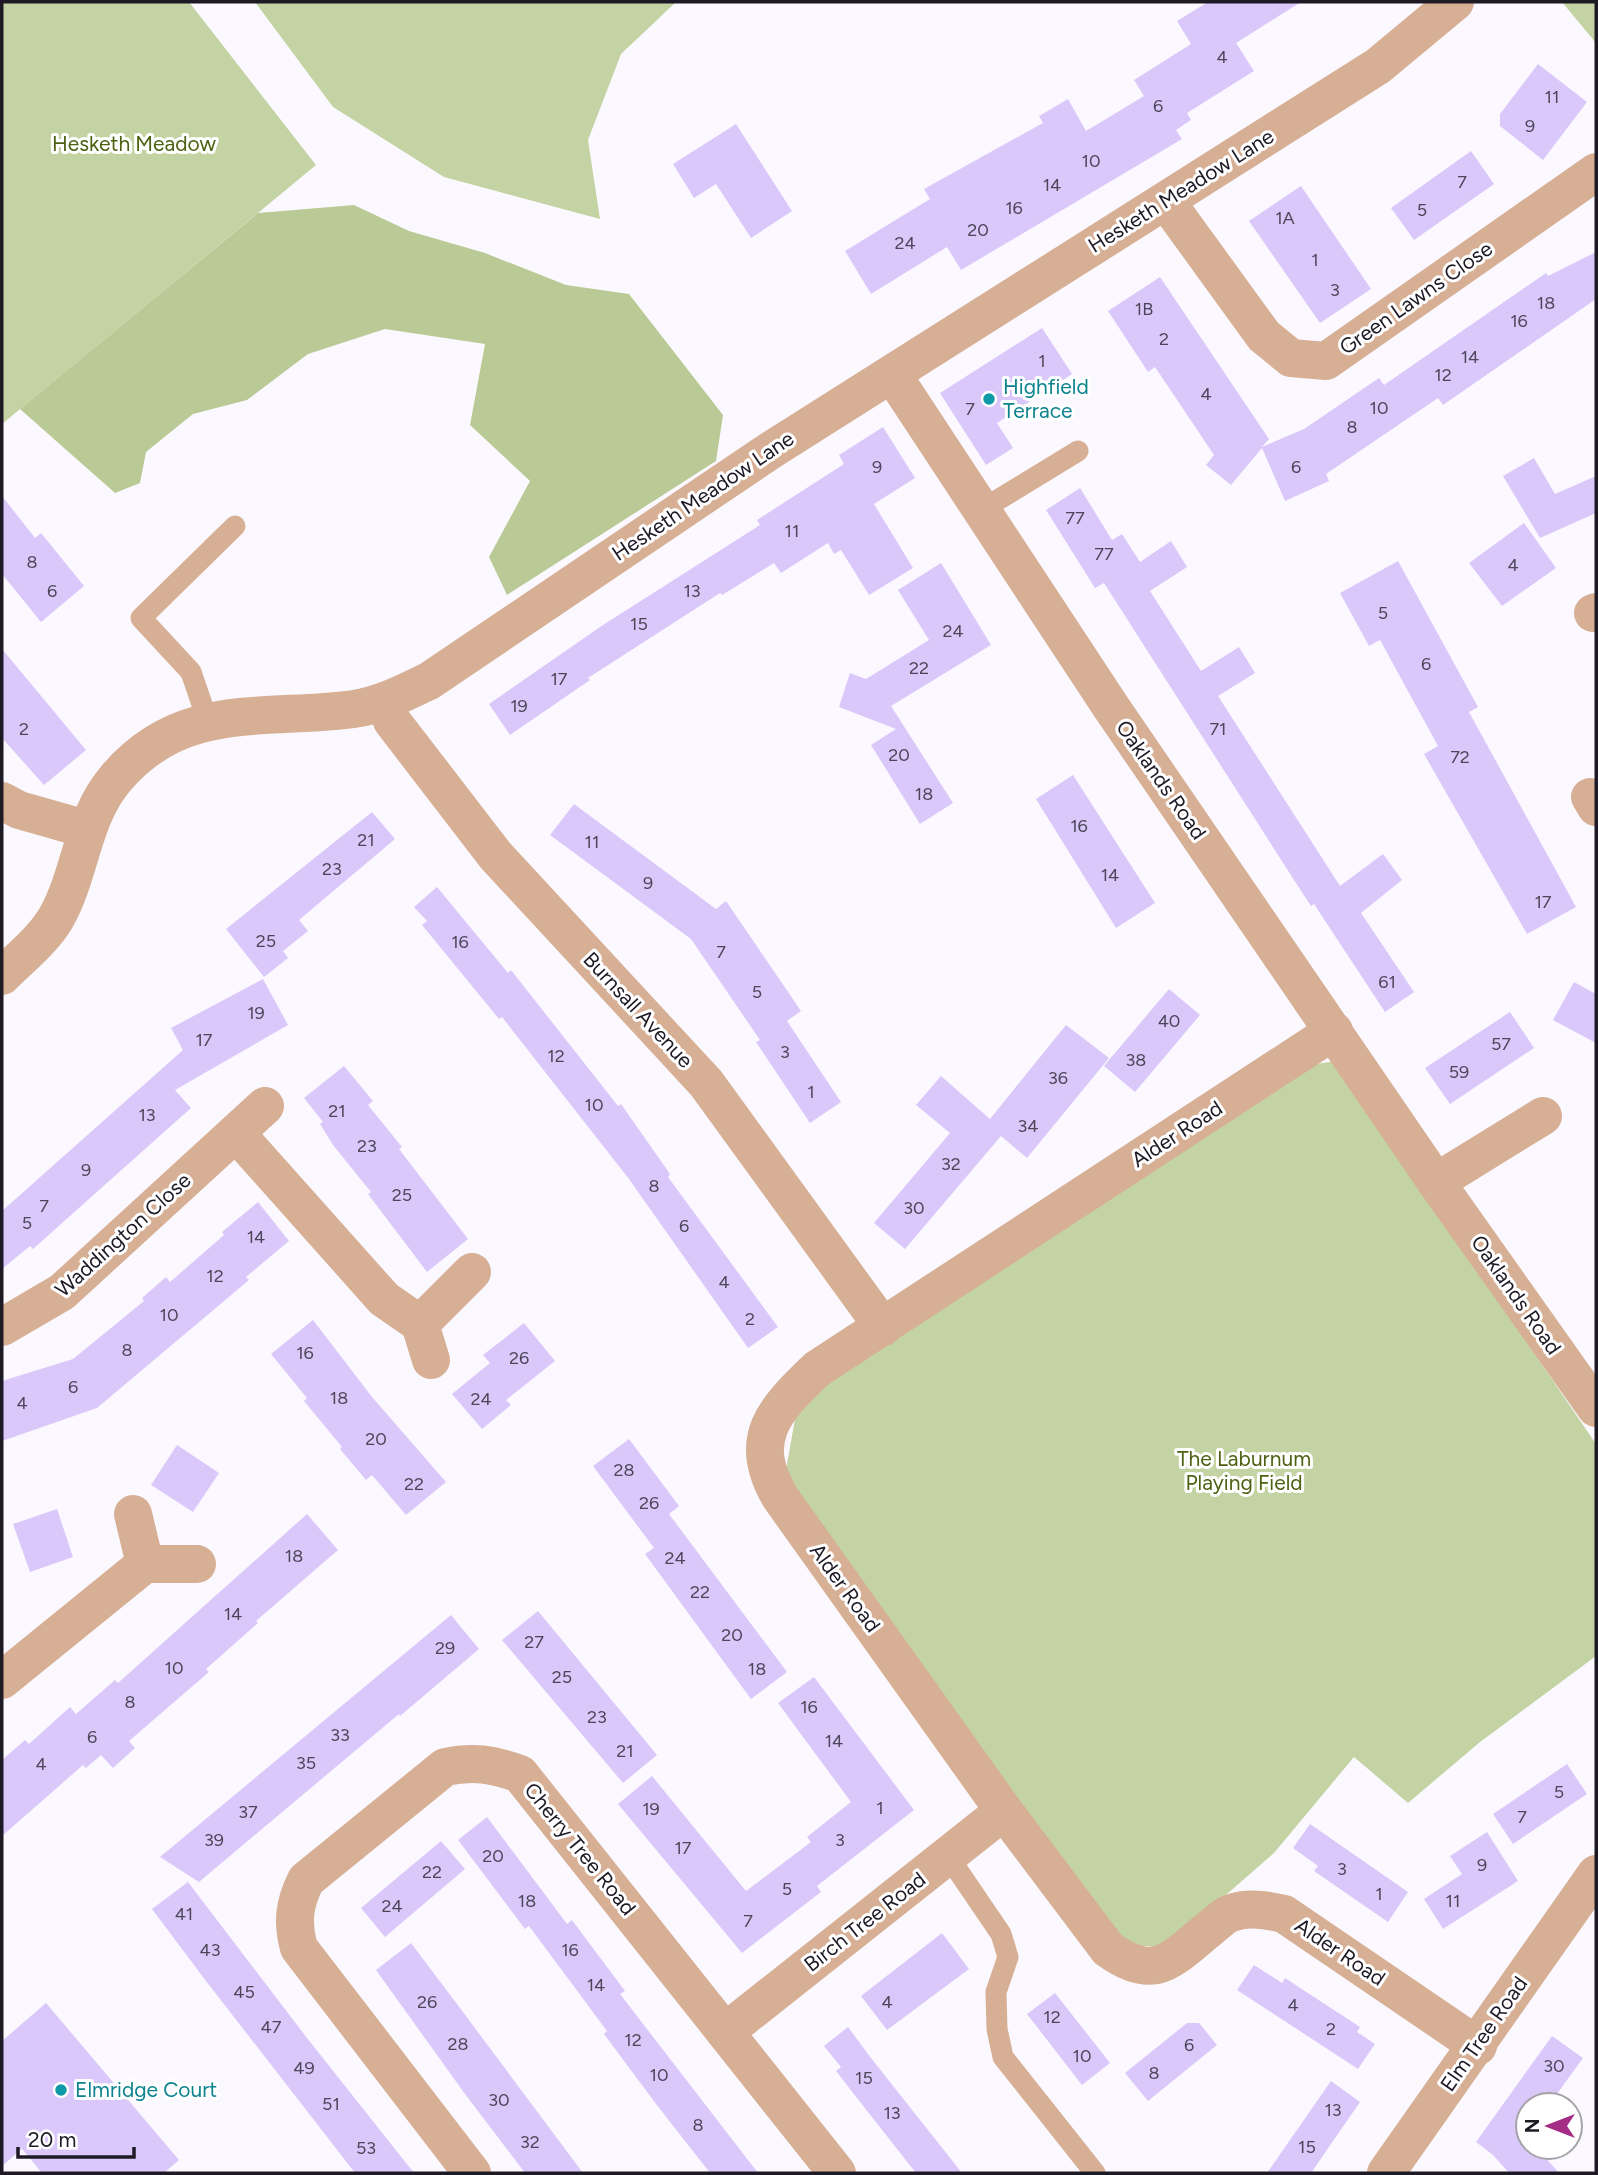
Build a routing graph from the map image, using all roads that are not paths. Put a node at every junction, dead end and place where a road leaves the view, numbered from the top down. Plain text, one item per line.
1 (1455, 2) edge
2 (1596, 172) edge
3 (1166, 201) junction
4 (892, 374) junction
5 (1078, 452) dead end
6 (983, 509) junction
7 (235, 526) dead end
8 (383, 702) junction
9 (208, 722) junction
10 (2, 802) edge
11 (86, 829) junction
12 (2, 976) edge
13 (1334, 1031) junction
14 (265, 1106) dead end
15 (1544, 1116) dead end
16 (236, 1133) junction
17 (1436, 1182) junction
18 (472, 1272) dead end
19 (420, 1324) junction
20 (2, 1326) edge
21 (883, 1327) junction
22 (430, 1360) dead end
23 (1596, 1408) edge
24 (133, 1514) dead end
25 (145, 1564) junction
26 (197, 1564) dead end
27 (2, 1680) edge
28 (1004, 1811) junction
29 (948, 1856) junction
30 (1591, 1890) edge
31 (725, 2032) junction
32 (1478, 2046) junction
33 (472, 2173) edge
34 (837, 2173) edge
35 (1095, 2173) edge
36 (1386, 2173) edge

1 - 3 street, Hesketh Meadow Lane
2 - 3 street, Green Lawns Close
3 - 4 street, Hesketh Meadow Lane
4 - 6 street, Oaklands Road
4 - 8 street, Hesketh Meadow Lane
5 - 6 lane
6 - 13 street, Oaklands Road
7 - 9 lane
8 - 9 street, Hesketh Meadow Lane
8 - 21 street, Burnsall Avenue
9 - 11 street, Hesketh Meadow Lane
10 - 11 street
11 - 12 street, Hesketh Meadow Lane
13 - 17 street, Oaklands Road
13 - 21 street, Alder Road
14 - 16 street, Waddington Close
15 - 17 street
16 - 19 street
16 - 20 street, Waddington Close
17 - 23 street, Oaklands Road
18 - 19 street
19 - 22 street
21 - 28 street, Alder Road
24 - 25 street
25 - 26 street
25 - 27 street
28 - 29 street, Birch Tree Road
28 - 32 street, Alder Road
29 - 31 street, Birch Tree Road
29 - 35 lane
30 - 32 street, Elm Tree Road
31 - 33 street, Cherry Tree Road
31 - 34 street, Cherry Tree Road
32 - 36 street, Elm Tree Road

